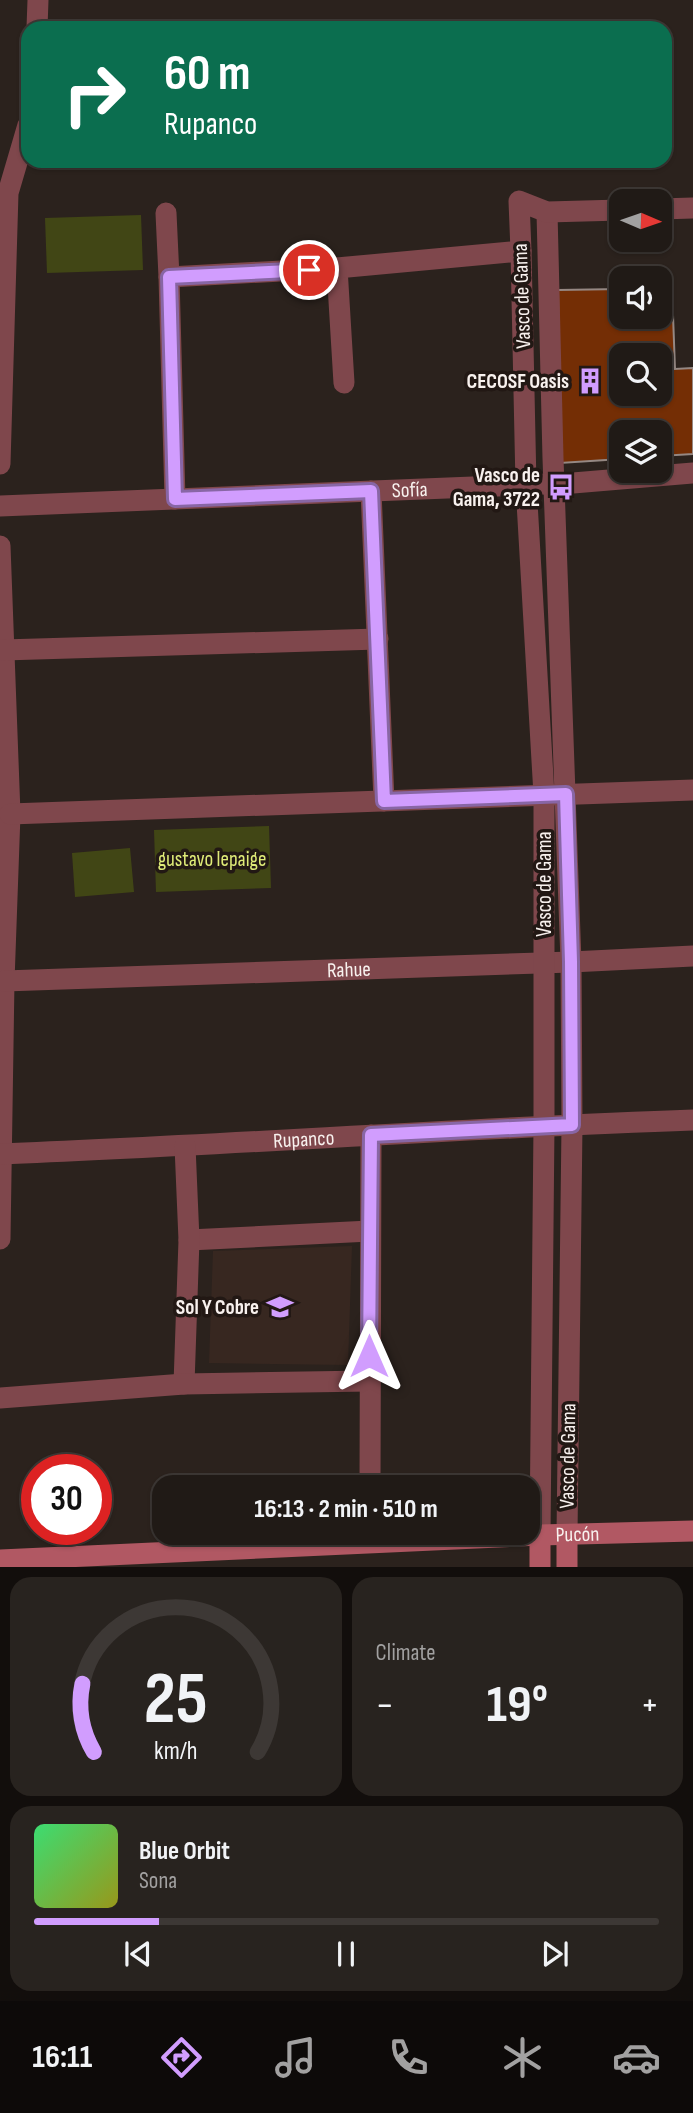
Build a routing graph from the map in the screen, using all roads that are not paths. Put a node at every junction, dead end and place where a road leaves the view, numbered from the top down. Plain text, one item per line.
1 (38, 0) edge
2 (37, 21) edge
3 (21, 149) edge
4 (693, 208) edge
5 (672, 209) edge
6 (609, 210) edge
7 (547, 212) junction
8 (166, 213) dead end
9 (522, 251) junction
10 (337, 268) junction
11 (169, 277) junction
12 (344, 383) dead end
13 (0, 464) edge
14 (693, 473) edge
15 (554, 484) junction
16 (526, 485) junction
17 (371, 491) junction
18 (175, 499) junction
19 (0, 506) edge
20 (0, 546) edge
21 (378, 639) junction
22 (3, 650) junction
23 (693, 790) edge
24 (566, 794) junction
25 (544, 795) junction
26 (384, 801) junction
27 (10, 814) junction
28 (2, 951) edge
29 (693, 956) edge
30 (544, 962) junction
31 (571, 962) junction
32 (4, 981) junction
33 (693, 1120) edge
34 (544, 1125) junction
35 (572, 1125) junction
36 (371, 1135) junction
37 (185, 1146) junction
38 (1, 1154) edge
39 (370, 1231) junction
40 (0, 1239) edge
41 (189, 1240) junction
42 (369, 1381) junction
43 (184, 1384) junction
44 (0, 1398) edge
45 (370, 1475) edge
46 (693, 1531) edge
47 (540, 1535) joint
48 (567, 1535) junction
49 (264, 1545) edge
50 (540, 1545) edge
51 (0, 1560) edge
52 (540, 1567) edge
53 (567, 1567) edge

1 - 2 street
3 - 13 street
4 - 5 street
6 - 7 street
7 - 9 street, Vasco de Gama
7 - 15 street, Vasco de Gama
8 - 11 street
9 - 10 street
9 - 16 street, Vasco de Gama
10 - 11 street
10 - 12 street
11 - 18 street
14 - 15 street, Sofía
15 - 16 street, Sofía
15 - 24 street, Vasco de Gama
16 - 17 street, Sofía
16 - 25 street, Vasco de Gama
17 - 18 street, Sofía
17 - 21 street
18 - 19 street, Sofía
20 - 22 street
21 - 22 street
21 - 26 street
22 - 27 street
23 - 24 street
24 - 25 street
24 - 31 street, Vasco de Gama
25 - 26 street
25 - 30 street, Vasco de Gama
26 - 27 street
27 - 28 street
28 - 32 street
29 - 31 street, Rahue
30 - 31 street, Rahue
30 - 32 street, Rahue
30 - 34 street, Vasco de Gama
31 - 35 street, Vasco de Gama
32 - 38 street
33 - 35 street, Rupanco
34 - 35 street, Rupanco
34 - 36 street, Rupanco
34 - 47 street, Vasco de Gama
35 - 48 street, Vasco de Gama
36 - 37 street, Rupanco
36 - 39 street
37 - 38 street, Rupanco
37 - 41 street
38 - 40 street
39 - 41 street
39 - 42 street
41 - 43 street
42 - 43 street
42 - 45 street
43 - 44 street
46 - 48 street, Pucón
47 - 48 street, Pucón
48 - 53 street, Vasco de Gama
49 - 51 street, Pucón
50 - 52 street, Vasco de Gama

